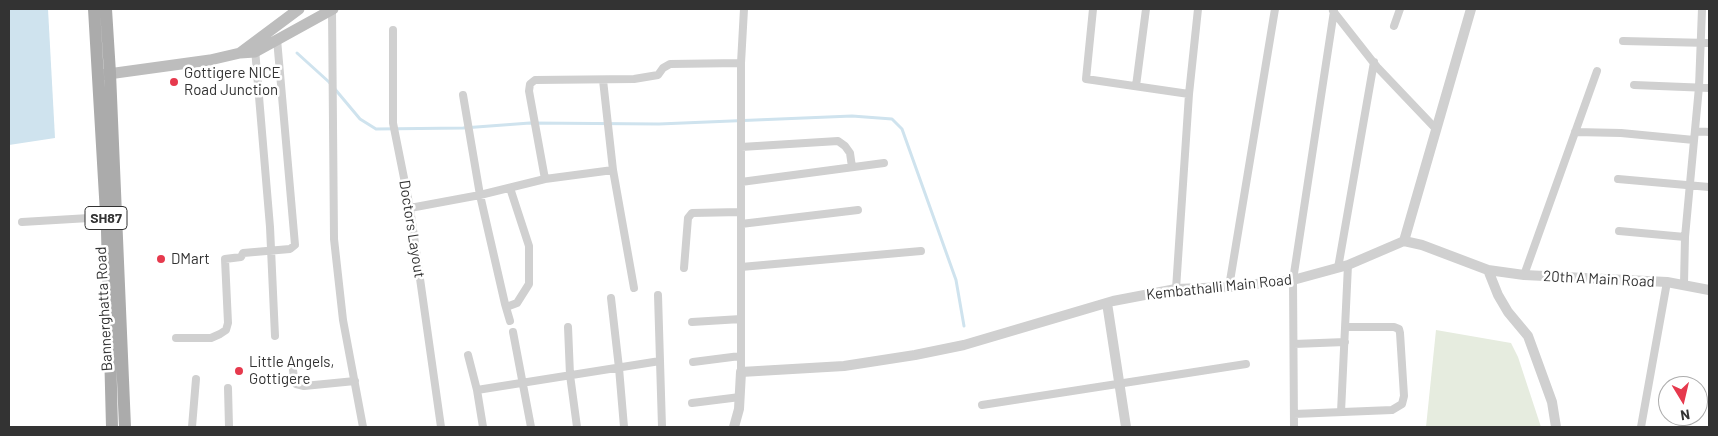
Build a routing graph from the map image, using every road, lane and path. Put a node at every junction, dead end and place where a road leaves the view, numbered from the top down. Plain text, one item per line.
1 (94, 9) edge
2 (106, 9) edge
3 (299, 9) edge
4 (333, 9) edge
5 (744, 9) edge
6 (1093, 9) edge
7 (1146, 9) edge
8 (1198, 9) edge
9 (1275, 9) edge
10 (1400, 9) edge
11 (1471, 9) edge
12 (1702, 9) edge
13 (1333, 10) edge
14 (1394, 26) dead end
15 (393, 30) dead end
16 (277, 39) junction
17 (1623, 41) dead end
18 (1700, 43) junction
19 (1709, 43) edge
20 (255, 46) junction
21 (1374, 62) junction
22 (741, 63) junction
23 (1596, 71) dead end
24 (105, 74) junction
25 (603, 80) junction
26 (1634, 85) dead end
27 (1136, 86) junction
28 (1699, 87) junction
29 (1709, 88) edge
30 (1189, 94) junction
31 (463, 95) dead end
32 (1436, 130) junction
33 (1695, 131) junction
34 (1575, 132) junction
35 (1709, 132) edge
36 (1694, 140) junction
37 (741, 147) junction
38 (884, 163) dead end
39 (852, 167) junction
40 (613, 170) junction
41 (544, 179) junction
42 (1618, 179) dead end
43 (741, 182) junction
44 (1690, 186) junction
45 (1709, 187) edge
46 (510, 188) junction
47 (480, 195) junction
48 (410, 208) junction
49 (858, 210) dead end
50 (741, 212) junction
51 (106, 217) junction
52 (22, 222) dead end
53 (741, 224) junction
54 (1619, 231) dead end
55 (1685, 237) junction
56 (1404, 241) junction
57 (271, 251) junction
58 (921, 251) dead end
59 (741, 267) junction
60 (1343, 267) junction
61 (684, 268) dead end
62 (1488, 270) junction
63 (1524, 275) junction
64 (1293, 280) junction
65 (1667, 282) junction
66 (1684, 284) junction
67 (1229, 287) junction
68 (634, 288) dead end
69 (1176, 288) junction
70 (1709, 290) edge
71 (658, 295) dead end
72 (611, 298) dead end
73 (1107, 303) junction
74 (505, 304) junction
75 (741, 319) junction
76 (510, 321) dead end
77 (692, 322) dead end
78 (568, 327) dead end
79 (1346, 328) junction
80 (512, 332) dead end
81 (274, 336) dead end
82 (176, 338) dead end
83 (1345, 342) junction
84 (1294, 344) junction
85 (468, 355) dead end
86 (740, 356) junction
87 (660, 361) junction
88 (292, 362) dead end
89 (693, 362) dead end
90 (1246, 364) dead end
91 (619, 368) junction
92 (741, 372) junction
93 (570, 375) junction
94 (196, 379) dead end
95 (355, 381) junction
96 (522, 383) junction
97 (1120, 384) junction
98 (228, 388) dead end
99 (477, 390) junction
100 (740, 397) junction
101 (692, 403) dead end
102 (982, 405) dead end
103 (1341, 412) junction
104 (1294, 414) junction
105 (112, 427) edge
106 (125, 427) edge
107 (192, 427) edge
108 (229, 427) edge
109 (363, 427) edge
110 (442, 427) edge
111 (483, 427) edge
112 (531, 427) edge
113 (577, 427) edge
114 (624, 427) edge
115 (662, 427) edge
116 (734, 427) edge
117 (1126, 427) edge
118 (1294, 427) edge
119 (1556, 427) edge
120 (1641, 427) edge

1 - 24 main road, Bannerghatta Road / SH87
2 - 24 main road, Bannerghatta Road / SH87
3 - 20 main road
4 - 16 main road
4 - 95 street
5 - 22 street
6 - 27 street
7 - 27 street
8 - 30 street
9 - 67 street
10 - 14 street
11 - 32 street
12 - 18 street
13 - 21 street
13 - 64 street
15 - 48 street, Doctors Layout
16 - 20 main road
16 - 57 street
17 - 18 street
18 - 19 street
18 - 28 street
20 - 24 main road
20 - 57 street
21 - 32 street
21 - 60 street
22 - 25 street
22 - 37 street
23 - 34 street
24 - 51 main road, Bannerghatta Road / SH87
24 - 106 main road, Bannerghatta Road / SH87
25 - 40 street
25 - 41 street
26 - 28 street
27 - 30 street
28 - 29 street
28 - 33 street
30 - 69 street
31 - 47 street
32 - 56 street
33 - 35 street
33 - 36 street
34 - 36 street
34 - 63 street
36 - 44 street
37 - 39 street
37 - 43 street
38 - 39 street
39 - 43 street
40 - 41 street
40 - 68 street
41 - 46 street
42 - 44 street
43 - 50 street
44 - 45 street
44 - 55 street
46 - 47 street
46 - 74 street
47 - 48 street
47 - 74 street
48 - 110 street, Doctors Layout
49 - 53 street
50 - 53 street
50 - 61 street
51 - 52 street
51 - 105 main road, Bannerghatta Road / SH87
53 - 59 street
54 - 55 street
55 - 66 street
56 - 60 street, Kembathalli Main Road
56 - 62 street
57 - 81 street
57 - 82 street
58 - 59 street
59 - 75 street
60 - 64 street, Kembathalli Main Road
60 - 79 street
62 - 63 street, 20th A Main Road
62 - 119 street
63 - 65 street, 20th A Main Road
64 - 67 street, Kembathalli Main Road
64 - 84 street
65 - 66 street, 20th A Main Road
65 - 120 street
66 - 70 street, 20th A Main Road
67 - 69 street, Kembathalli Main Road
69 - 73 street, Kembathalli Main Road
71 - 87 street
72 - 91 street
73 - 92 street, Kembathalli Main Road
73 - 97 street
74 - 76 street
75 - 77 street
75 - 86 street
78 - 93 street
79 - 83 street
79 - 103 street
80 - 96 street
83 - 84 street
83 - 103 street
84 - 104 street
85 - 99 street
86 - 89 street
86 - 92 street
87 - 91 street
87 - 115 street
88 - 95 street
90 - 97 street
91 - 93 street
91 - 114 street
92 - 100 street
93 - 96 street
93 - 113 street
94 - 107 street
95 - 109 street
96 - 99 street
96 - 112 street
97 - 102 street
97 - 117 street
98 - 108 street
99 - 111 street
100 - 101 street
100 - 116 street
103 - 104 street
104 - 118 street

